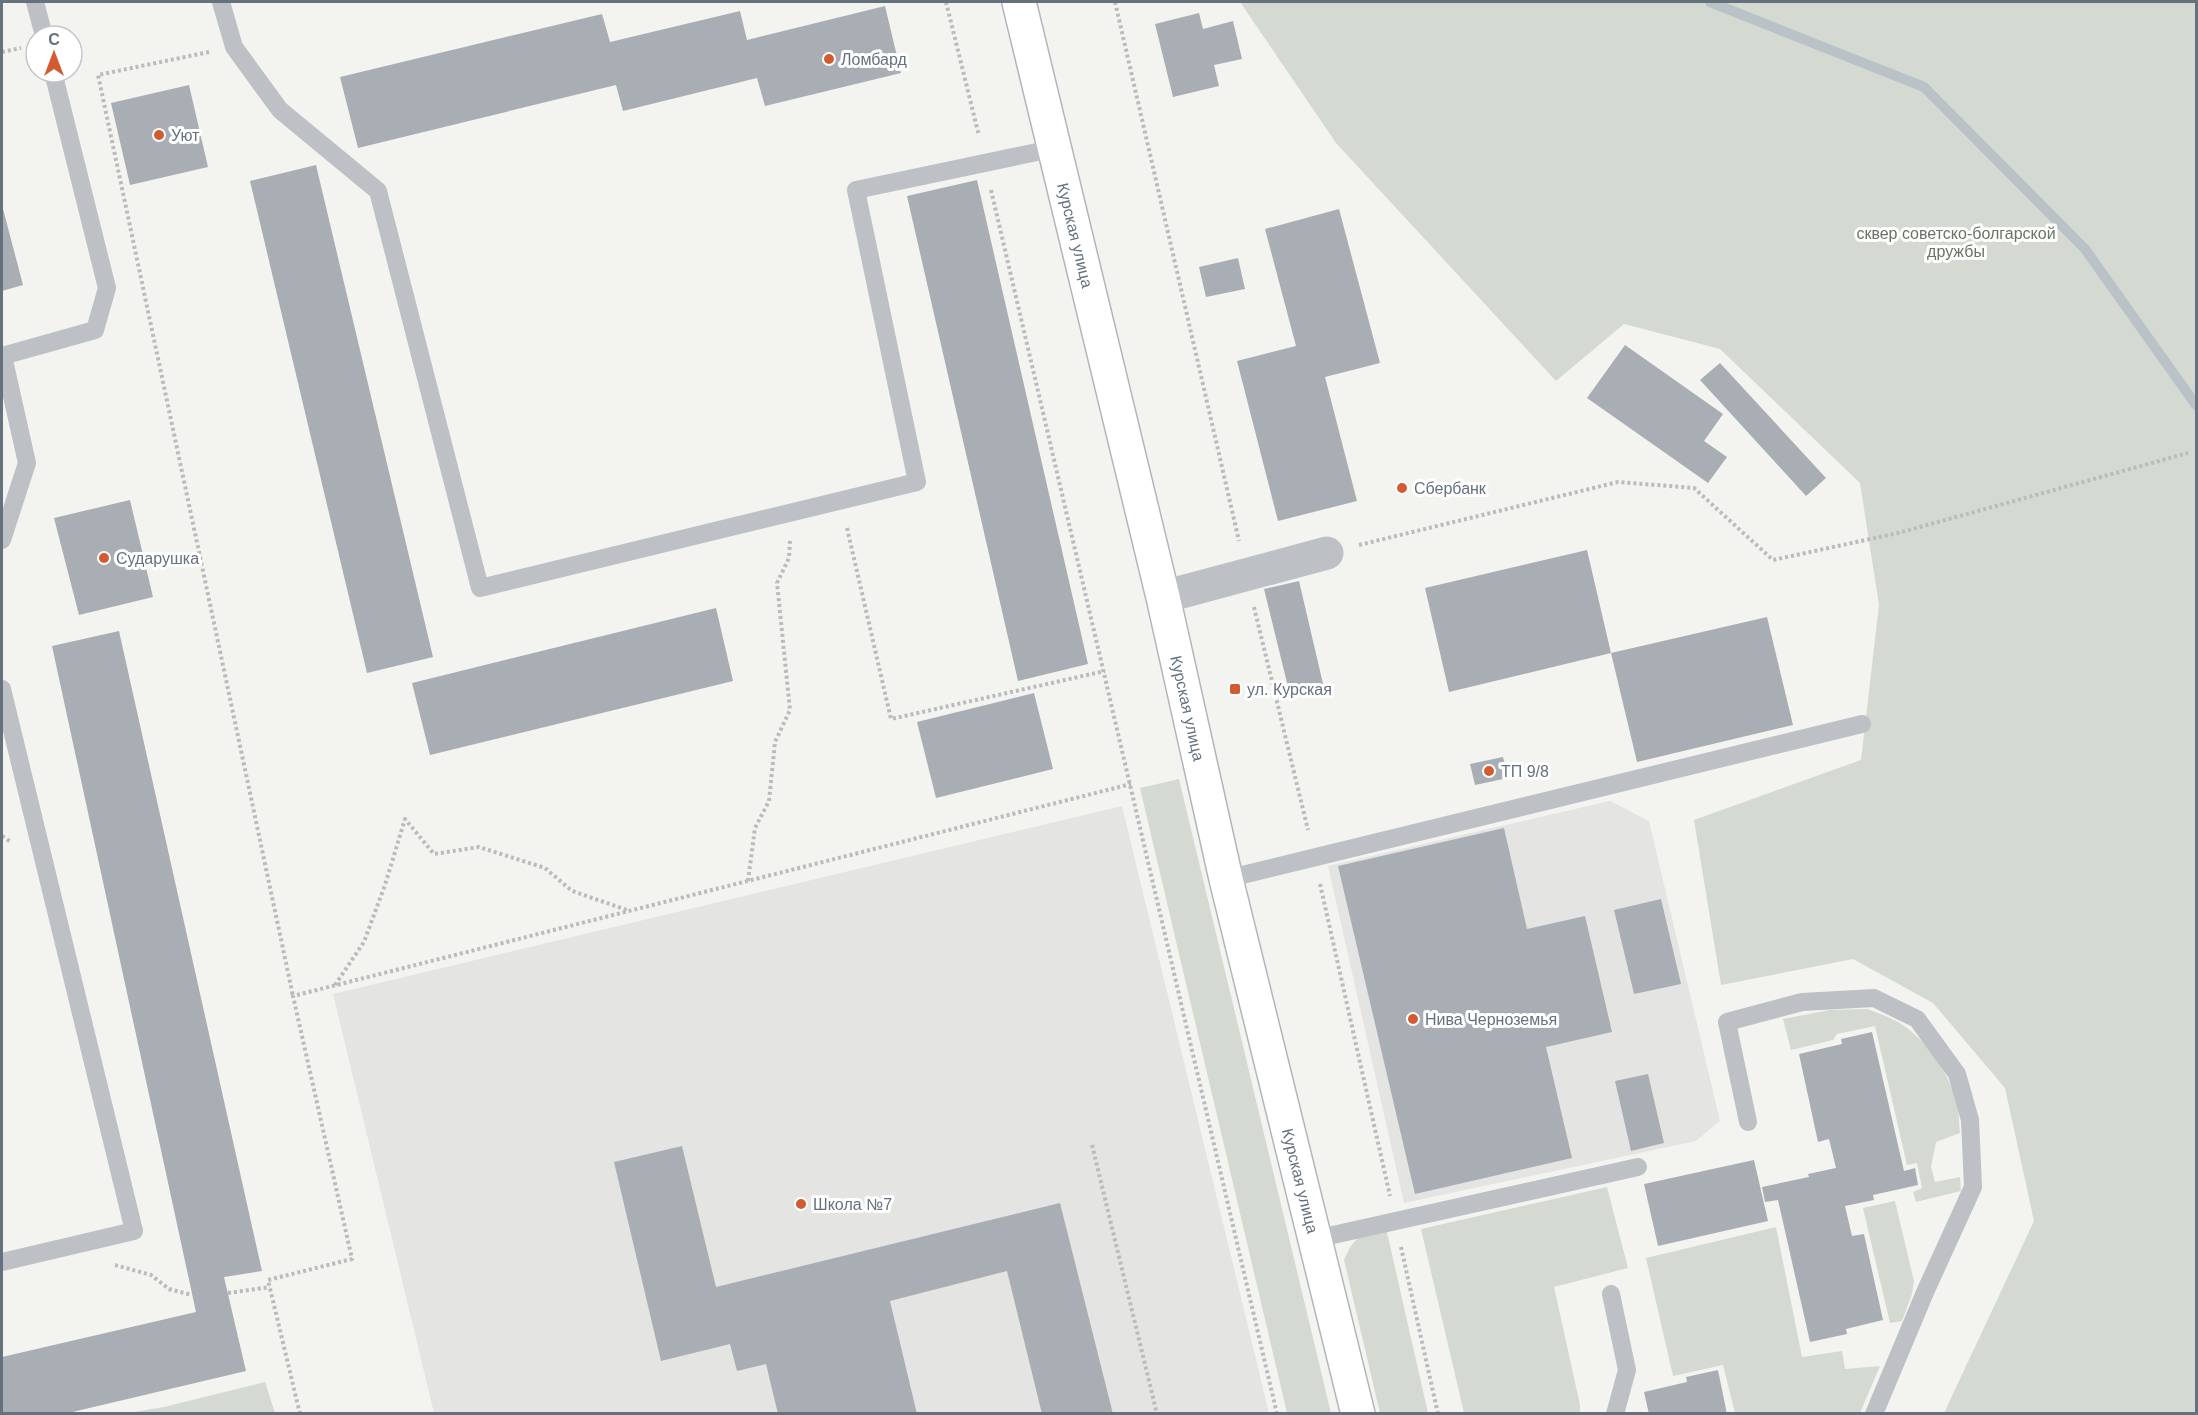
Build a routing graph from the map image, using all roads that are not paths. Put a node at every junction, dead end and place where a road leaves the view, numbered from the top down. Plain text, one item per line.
1 (35, 2) edge
2 (221, 2) edge
3 (1020, 2) edge
4 (41, 24) edge
5 (56, 84) edge
6 (1056, 147) junction
7 (2, 356) edge
8 (2, 540) edge
9 (1327, 553) road end
10 (1163, 597) junction
11 (2, 689) edge
12 (1862, 724) dead end
13 (1226, 879) junction
14 (1748, 1122) dead end
15 (1638, 1167) dead end
16 (1315, 1239) junction
17 (2, 1262) edge
18 (1611, 1294) dead end
19 (1358, 1413) edge
20 (1615, 1413) edge
21 (1874, 1413) edge

1 - 4 lane
2 - 6 lane
3 - 6 main road, Курская улица
5 - 7 lane
6 - 10 main road, Курская улица
7 - 8 lane
9 - 10 street
10 - 13 main road, Курская улица
11 - 17 lane
12 - 13 lane
13 - 16 main road, Курская улица
14 - 21 lane
15 - 16 lane
16 - 19 main road, Курская улица
18 - 20 lane

